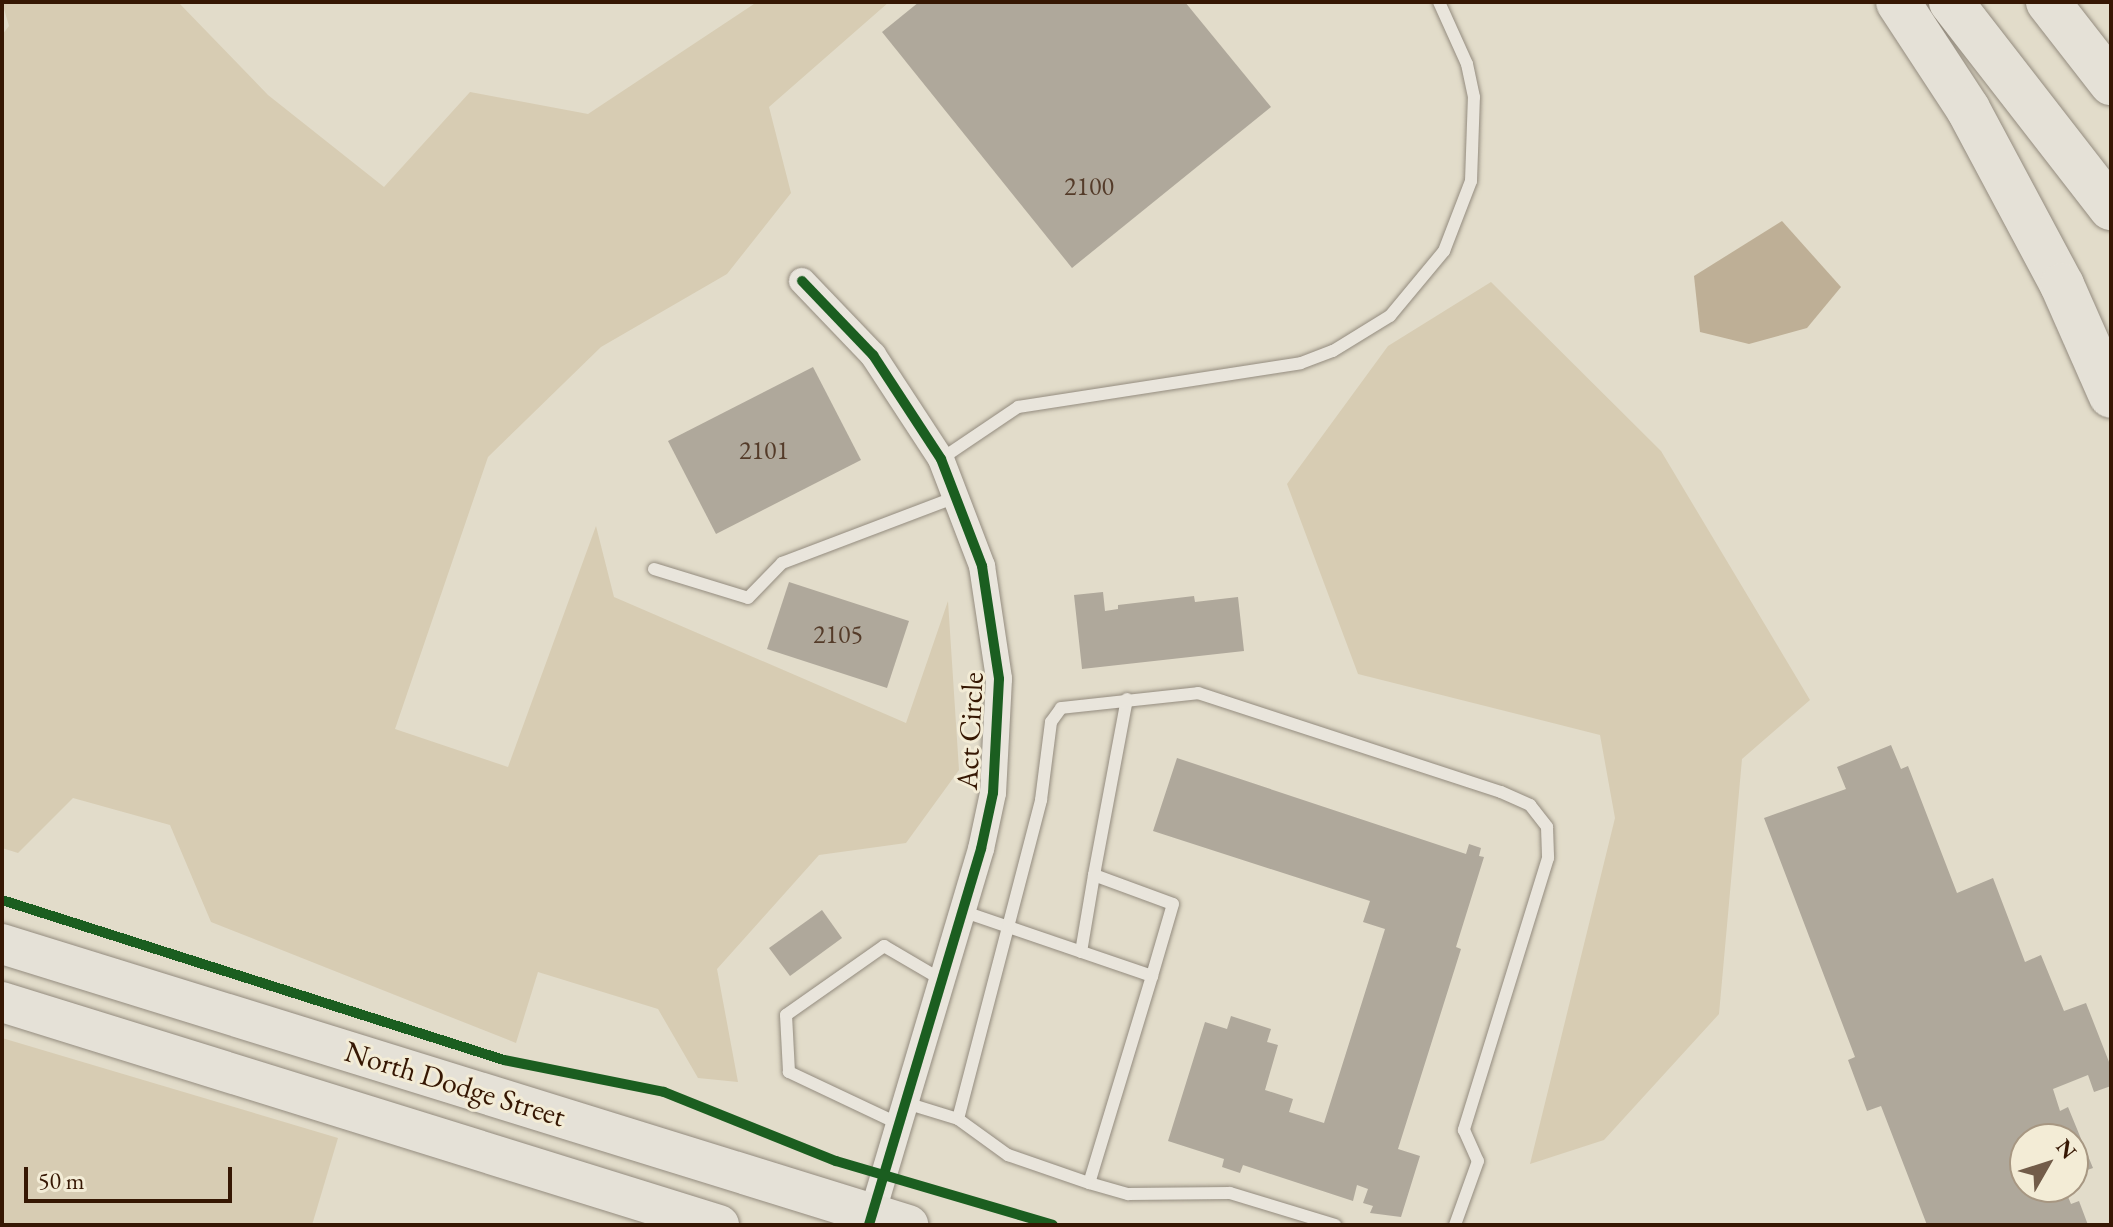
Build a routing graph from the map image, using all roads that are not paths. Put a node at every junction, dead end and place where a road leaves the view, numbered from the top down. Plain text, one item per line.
1 (1439, 2) edge
2 (1898, 2) edge
3 (1951, 2) edge
4 (2052, 7) edge
5 (2111, 62) edge
6 (2111, 83) edge
7 (2111, 208) edge
8 (802, 281) dead end
9 (2111, 396) edge
10 (941, 459) junction
11 (958, 495) junction
12 (654, 569) dead end
13 (1127, 699) junction
14 (1094, 875) junction
15 (962, 911) junction
16 (1010, 928) junction
17 (2, 944) edge
18 (1081, 952) junction
19 (1152, 976) junction
20 (942, 980) junction
21 (2, 1002) edge
22 (902, 1114) junction
23 (958, 1119) junction
24 (1089, 1183) junction
25 (883, 1221) edge
26 (719, 1225) edge
27 (1335, 1225) edge
28 (1455, 1225) edge

1 - 10 lane
2 - 9 highway
3 - 7 highway
4 - 5 highway
4 - 6 highway
8 - 10 street, Act Circle
10 - 11 street, Act Circle
11 - 12 lane
11 - 15 street, Act Circle
13 - 14 lane
13 - 16 lane
13 - 28 lane
14 - 18 lane
14 - 19 lane
15 - 16 lane
15 - 20 street, Act Circle
16 - 18 lane
16 - 23 lane
17 - 25 main road, North Dodge Street
18 - 19 lane
19 - 24 lane
20 - 22 street, Act Circle
20 - 22 lane
21 - 26 main road, North Dodge Street
22 - 23 lane
22 - 25 street, Act Circle
23 - 24 lane
24 - 27 lane

